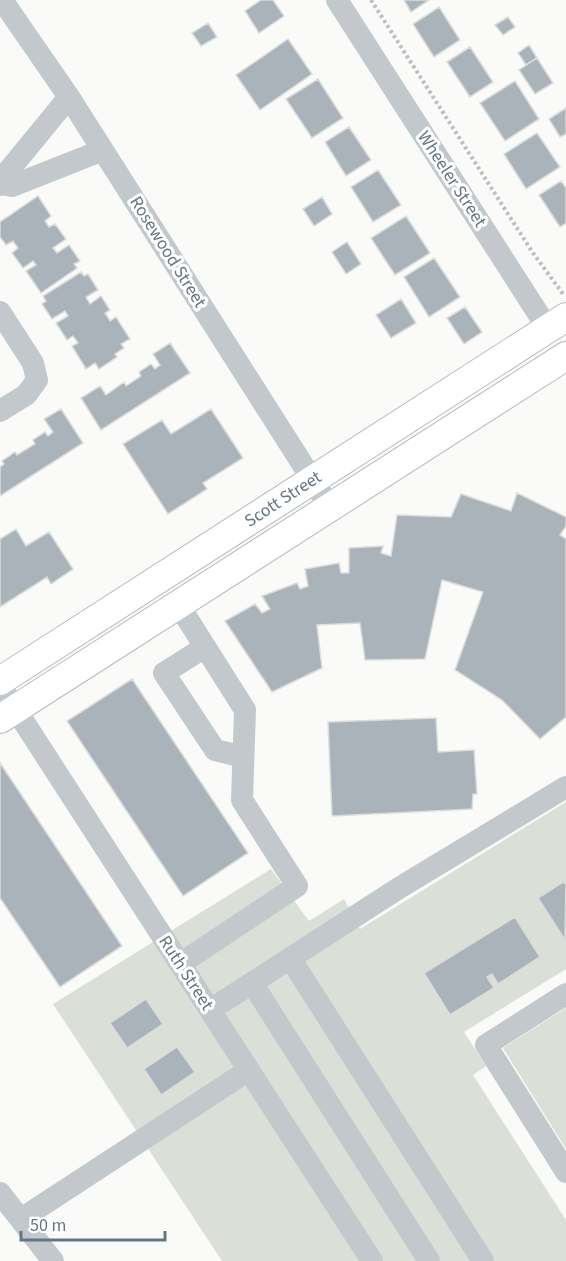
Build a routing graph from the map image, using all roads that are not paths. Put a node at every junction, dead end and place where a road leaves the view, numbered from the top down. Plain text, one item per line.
1 (2, 0) edge
2 (338, 0) edge
3 (69, 97) junction
4 (103, 150) junction
5 (1, 185) edge
6 (0, 312) edge
7 (559, 314) edge
8 (566, 357) edge
9 (0, 411) edge
10 (313, 480) junction
11 (329, 506) junction
12 (249, 521) junction
13 (266, 547) junction
14 (178, 604) junction
15 (205, 647) junction
16 (0, 683) edge
17 (8, 714) edge
18 (243, 757) junction
19 (566, 787) edge
20 (290, 958) junction
21 (180, 964) junction
22 (252, 983) junction
23 (566, 994) edge
24 (210, 1010) junction
25 (249, 1070) junction
26 (566, 1172) edge
27 (0, 1193) edge
28 (21, 1219) junction
29 (477, 1259) edge
30 (53, 1261) edge
31 (372, 1261) edge
32 (429, 1261) edge

1 - 3 street, Rosewood Street
2 - 7 street, Wheeler Street
3 - 4 street, Rosewood Street
3 - 5 street
4 - 5 street
4 - 10 street, Rosewood Street
6 - 9 street
7 - 8 main road, Wheeler Street
7 - 10 main road, Scott Street
8 - 11 main road, Scott Street
10 - 11 street, Rosewood Street
10 - 12 main road, Scott Street
11 - 13 main road, Scott Street
12 - 13 main road
12 - 16 main road, Scott Street
13 - 14 main road, Scott Street
14 - 15 street
14 - 17 main road, Scott Street
15 - 18 street
15 - 18 street
16 - 17 street, Ruth Street
17 - 21 street, Ruth Street
18 - 21 street
19 - 20 street
20 - 22 street
20 - 29 street
21 - 24 street, Ruth Street
22 - 24 street
22 - 32 street
23 - 26 street
24 - 25 street, Ruth Street
25 - 28 street
25 - 31 street, Ruth Street
27 - 28 street
28 - 30 street

